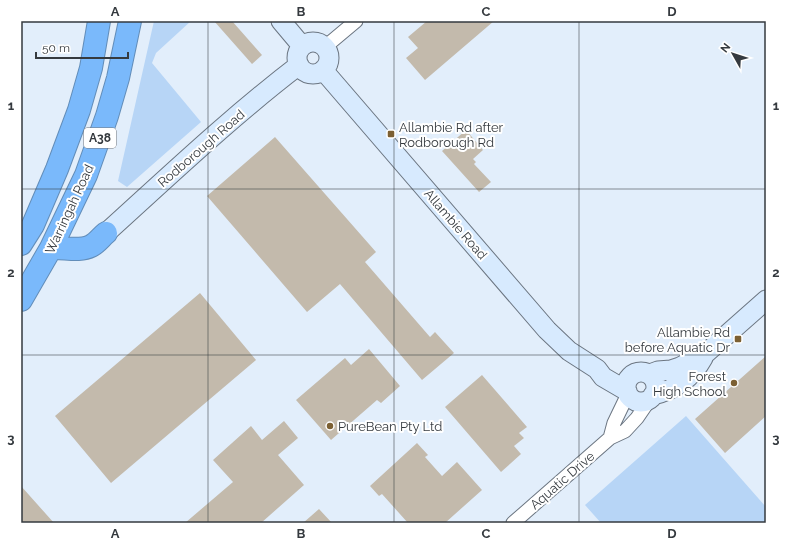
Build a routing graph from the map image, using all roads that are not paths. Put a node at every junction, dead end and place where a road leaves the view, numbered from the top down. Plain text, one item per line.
1 (99, 21) edge
2 (130, 21) edge
3 (281, 21) edge
4 (356, 21) edge
5 (302, 46) junction
6 (325, 47) junction
7 (299, 66) junction
8 (323, 70) junction
9 (106, 233) joint
10 (21, 244) edge
11 (51, 248) junction
12 (21, 300) edge
13 (766, 300) edge
14 (705, 354) junction
15 (634, 383) junction
16 (652, 397) junction
17 (610, 438) junction
18 (513, 523) edge

1 - 10 highway, Warringah Road / A38
2 - 11 highway, Warringah Road / A38
3 - 5 main road
4 - 6 street
5 - 6 main road
5 - 7 main road
6 - 8 main road
7 - 8 main road
7 - 9 main road, Rodborough Road
8 - 15 main road, Allambie Road
9 - 11 highway
11 - 12 highway, Warringah Road / A38
13 - 14 main road
14 - 15 main road
14 - 16 main road
15 - 16 main road, Allambie Road
15 - 16 main road
15 - 17 street
16 - 17 street, Aquatic Drive
17 - 18 street, Aquatic Drive

